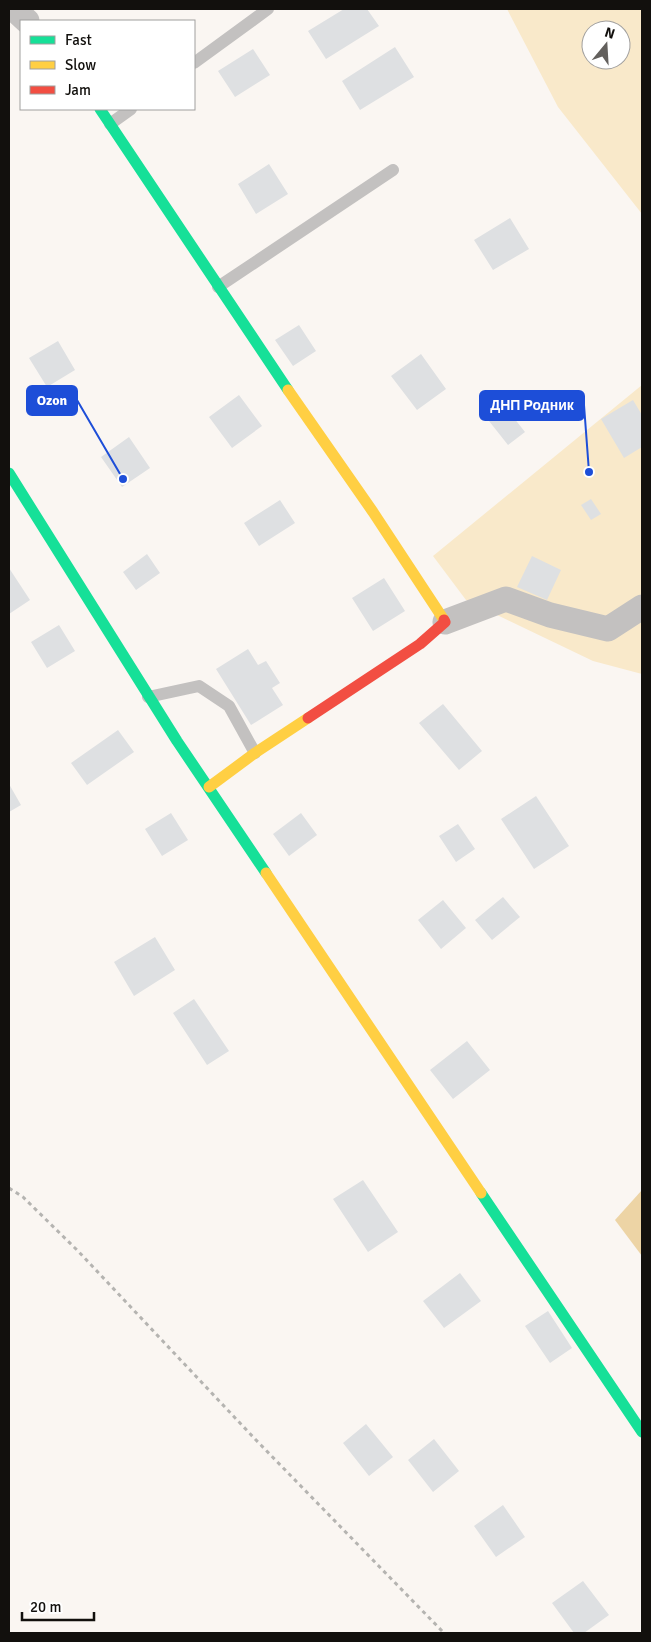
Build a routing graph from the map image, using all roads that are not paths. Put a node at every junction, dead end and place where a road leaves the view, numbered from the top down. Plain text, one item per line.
1 (14, 9) edge
2 (268, 9) edge
3 (26, 20) edge
4 (195, 62) edge
5 (101, 110) edge
6 (130, 110) edge
7 (110, 124) junction
8 (393, 170) dead end
9 (218, 287) junction
10 (9, 473) edge
11 (13, 488) edge
12 (642, 607) edge
13 (445, 622) junction
14 (148, 697) junction
15 (255, 753) junction
16 (209, 788) junction
17 (642, 1432) edge

1 - 3 street
2 - 4 lane
5 - 7 street
6 - 7 lane
7 - 9 street
8 - 9 lane
9 - 13 street
10 - 11 street
11 - 14 street
12 - 13 street
13 - 15 street
14 - 15 lane
14 - 16 street
15 - 16 street
16 - 17 street

